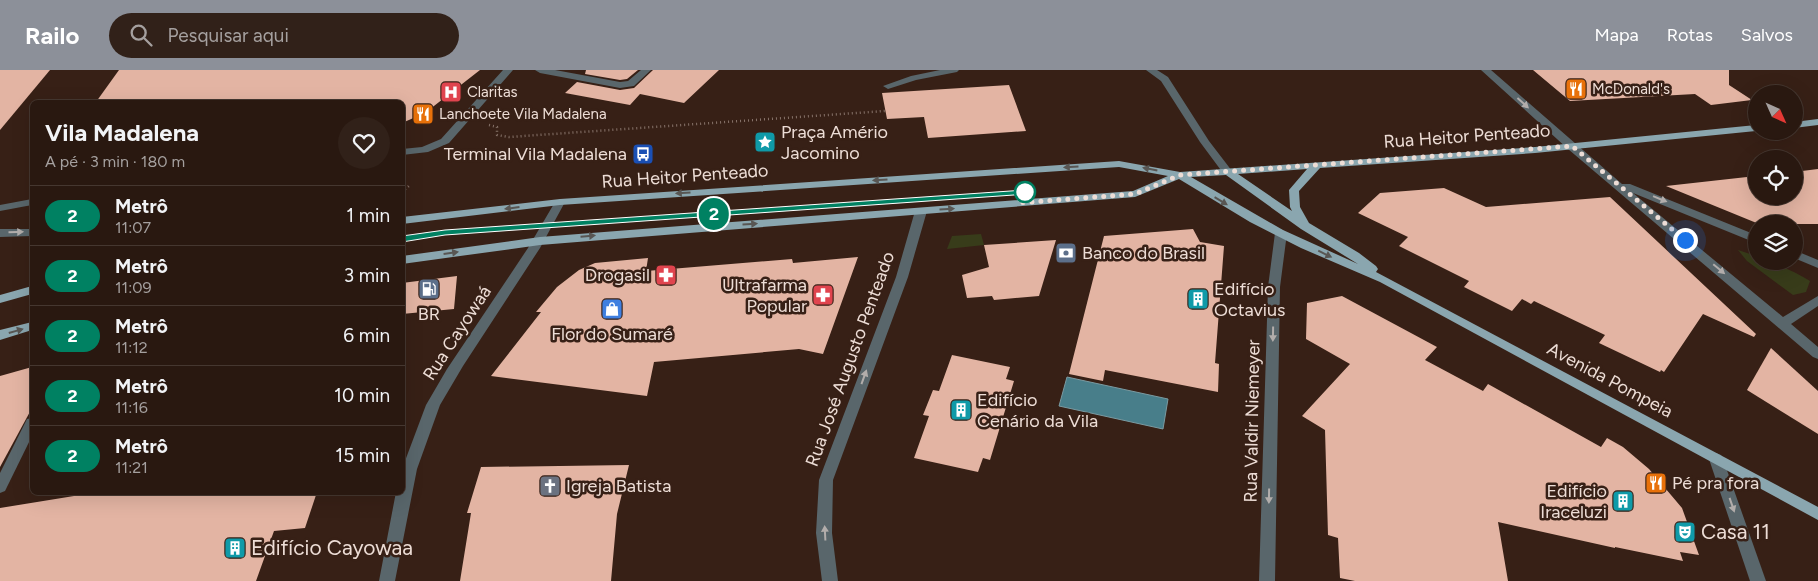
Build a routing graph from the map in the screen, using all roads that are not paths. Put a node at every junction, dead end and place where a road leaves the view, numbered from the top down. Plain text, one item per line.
1 (508, 70) edge
2 (540, 70) edge
3 (646, 70) edge
4 (954, 70) edge
5 (1151, 70) edge
6 (1486, 70) edge
7 (888, 86) dead end
8 (1748, 129) edge
9 (1572, 146) junction
10 (405, 152) edge
11 (1318, 164) junction
12 (1227, 171) junction
13 (1180, 175) junction
14 (1615, 181) junction
15 (30, 202) edge
16 (560, 202) junction
17 (0, 208) edge
18 (920, 211) junction
19 (405, 221) edge
20 (1304, 226) junction
21 (0, 233) edge
22 (30, 233) edge
23 (1281, 233) junction
24 (1748, 236) edge
25 (540, 241) junction
26 (1803, 258) edge
27 (405, 260) edge
28 (1818, 264) edge
29 (1384, 279) junction
30 (30, 291) edge
31 (0, 299) edge
32 (1818, 300) edge
33 (1783, 323) junction
34 (30, 327) edge
35 (0, 335) edge
36 (1818, 354) edge
37 (30, 427) edge
38 (1716, 459) junction
39 (0, 486) edge
40 (405, 492) edge
41 (404, 495) edge
42 (1818, 514) edge
43 (387, 581) edge
44 (830, 581) edge
45 (1267, 581) edge
46 (1758, 581) edge

1 - 10 street
2 - 3 street
4 - 7 street
5 - 12 street
6 -> 9 street
8 - 9 main road, Rua Heitor Penteado
9 - 11 main road, Rua Heitor Penteado
9 - 14 street
11 - 12 main road, Rua Heitor Penteado
11 - 20 main road
12 - 13 main road, Rua Heitor Penteado
12 - 20 main road, Avenida Pompeia
13 -> 16 main road, Rua Heitor Penteado
18 -> 13 main road, Rua Heitor Penteado
13 -> 23 main road, Avenida Pompeia
14 -> 24 street
14 -> 33 street
15 - 17 street
16 -> 19 main road, Rua Heitor Penteado
16 - 25 street, Rua Cayowaá
25 -> 18 main road, Rua Heitor Penteado
44 -> 18 street, Rua José Augusto Penteado
20 - 29 main road, Avenida Pompeia
21 -> 22 street
23 -> 29 main road, Avenida Pompeia
23 -> 45 street, Rua Valdir Niemeyer
27 -> 25 main road, Rua Heitor Penteado
25 - 40 street, Rua Cayowaá
26 - 28 street
29 - 38 main road, Avenida Pompeia
30 - 31 main road
32 - 33 street
33 - 36 street
35 -> 34 main road
37 - 39 street
38 - 42 main road, Avenida Pompeia
38 -> 46 street
41 - 43 street, Rua Cayowaá

